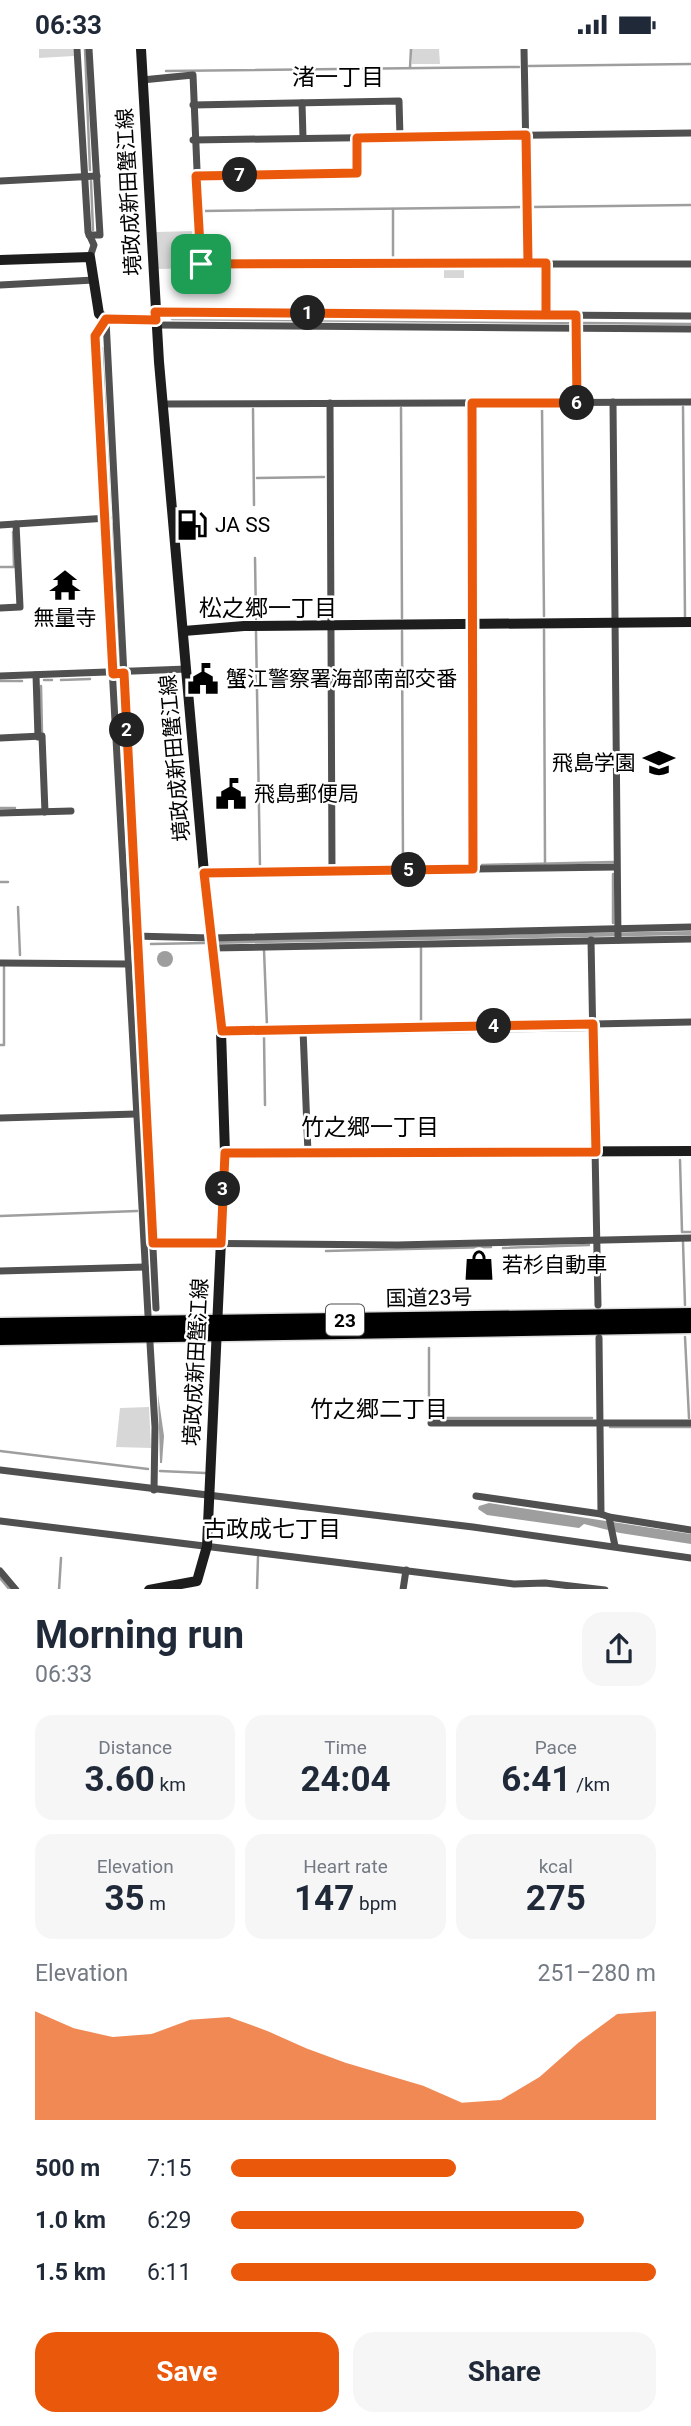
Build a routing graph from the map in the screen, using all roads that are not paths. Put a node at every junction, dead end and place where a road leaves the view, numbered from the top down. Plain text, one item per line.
1 (77, 49) edge
2 (89, 49) edge
3 (141, 49) edge
4 (524, 49) edge
5 (142, 80) junction
6 (302, 103) junction
7 (193, 105) junction
8 (691, 133) edge
9 (526, 135) junction
10 (400, 137) junction
11 (303, 138) junction
12 (357, 138) junction
13 (193, 140) junction
14 (96, 176) junction
15 (196, 176) junction
16 (84, 177) junction
17 (0, 181) edge
18 (89, 235) junction
19 (90, 257) junction
20 (0, 260) edge
21 (528, 263) junction
22 (546, 263) junction
23 (691, 264) edge
24 (94, 280) junction
25 (0, 285) edge
26 (546, 315) junction
27 (691, 316) edge
28 (106, 319) junction
29 (156, 319) junction
30 (576, 322) junction
31 (691, 329) edge
32 (613, 402) junction
33 (691, 402) edge
34 (330, 403) junction
35 (472, 403) junction
36 (577, 403) junction
37 (163, 404) junction
38 (115, 518) junction
39 (104, 519) junction
40 (16, 524) junction
41 (0, 525) edge
42 (0, 608) edge
43 (615, 622) junction
44 (691, 622) edge
45 (472, 623) junction
46 (332, 624) junction
47 (184, 631) junction
48 (187, 669) junction
49 (124, 673) junction
50 (113, 674) junction
51 (36, 675) junction
52 (0, 676) edge
53 (38, 737) junction
54 (0, 738) edge
55 (71, 811) dead end
56 (45, 812) junction
57 (0, 813) edge
58 (616, 867) junction
59 (473, 869) junction
60 (332, 871) junction
61 (204, 873) junction
62 (691, 927) edge
63 (618, 928) junction
64 (127, 936) junction
65 (138, 936) junction
66 (691, 939) edge
67 (591, 940) junction
68 (618, 940) junction
69 (212, 943) junction
70 (0, 963) edge
71 (128, 964) junction
72 (691, 1022) edge
73 (593, 1024) junction
74 (303, 1030) junction
75 (222, 1031) junction
76 (136, 1114) junction
77 (0, 1118) edge
78 (691, 1151) edge
79 (596, 1152) junction
80 (225, 1153) junction
81 (308, 1153) junction
82 (598, 1238) junction
83 (691, 1238) edge
84 (153, 1243) junction
85 (221, 1243) junction
86 (145, 1268) junction
87 (0, 1271) edge
88 (598, 1305) dead end
89 (156, 1308) dead end
90 (148, 1315) dead end
91 (691, 1315) edge
92 (0, 1325) edge
93 (691, 1327) edge
94 (216, 1328) junction
95 (0, 1338) edge
96 (599, 1338) dead end
97 (150, 1343) dead end
98 (431, 1423) dead end
99 (599, 1423) junction
100 (691, 1423) edge
101 (0, 1471) edge
102 (155, 1490) junction
103 (476, 1496) dead end
104 (209, 1497) junction
105 (607, 1517) junction
106 (0, 1521) edge
107 (691, 1530) edge
108 (207, 1546) junction
109 (615, 1546) junction
110 (691, 1559) edge
111 (406, 1570) junction
112 (0, 1571) edge
113 (197, 1585) edge
114 (15, 1589) edge
115 (159, 1589) edge
116 (403, 1589) edge
117 (596, 1589) edge

1 - 16 street
2 - 14 street
3 - 5 main road, 境政成新田蟹江線
4 - 9 street
5 - 7 street
5 - 29 main road, 境政成新田蟹江線
6 - 7 street
6 - 10 street
6 - 11 street
7 - 13 street
8 - 9 street
9 - 10 street
9 - 21 street
10 - 12 street
11 - 12 street
11 - 13 street
12 - 15 street
13 - 15 street
14 - 16 street
14 - 18 street
15 - 21 street
16 - 17 street
16 - 18 street
18 - 19 street
19 - 20 main road
19 - 24 main road
21 - 22 street
22 - 23 street
22 - 26 street
24 - 25 street
24 - 28 main road
26 - 29 street
26 - 30 street
27 - 30 street
28 - 29 main road
28 - 38 street
28 - 39 street
29 - 30 street
29 - 37 main road, 境政成新田蟹江線
30 - 31 street
30 - 36 street
32 - 33 street
32 - 36 street
32 - 43 street
34 - 35 street
34 - 37 street
34 - 46 street
35 - 36 street
35 - 45 street
37 - 47 main road, 境政成新田蟹江線
38 - 39 street
38 - 49 street
39 - 40 street
39 - 50 street
40 - 41 street
40 - 42 street
43 - 44 main road
43 - 45 main road
43 - 58 street
45 - 46 main road
45 - 59 street
46 - 47 main road
46 - 60 street
47 - 48 main road, 境政成新田蟹江線
48 - 49 street
48 - 61 main road, 境政成新田蟹江線
49 - 50 street
49 - 65 street
50 - 51 street
50 - 64 street
51 - 52 street
51 - 53 street
53 - 54 street
53 - 56 street
55 - 56 street
56 - 57 street
58 - 59 street
58 - 63 street
59 - 60 street
60 - 61 street
61 - 69 main road, 境政成新田蟹江線
62 - 63 street
63 - 68 street
63 - 69 street
64 - 65 street
64 - 71 street
65 - 69 street
65 - 84 street
66 - 68 street
67 - 68 street
67 - 69 street
67 - 73 street
69 - 75 main road, 境政成新田蟹江線
70 - 71 street
71 - 76 street
72 - 73 street
73 - 74 street
73 - 79 street
74 - 75 street
74 - 81 street
75 - 80 main road, 境政成新田蟹江線
76 - 77 street
76 - 86 street
78 - 79 main road
79 - 81 main road
79 - 82 street
80 - 81 main road
80 - 85 main road, 境政成新田蟹江線
82 - 83 street
82 - 85 street
82 - 88 street
84 - 85 street
84 - 89 street
85 - 94 main road, 境政成新田蟹江線
86 - 87 street
86 - 90 street
91 - 94 highway, 国道23号 / 23
92 - 94 highway, 国道23号 / 23
93 - 94 highway, 国道23号 / 23
94 - 95 highway, 国道23号 / 23
94 - 104 main road, 境政成新田蟹江線
96 - 99 street
97 - 102 street
98 - 99 street
99 - 100 street
99 - 105 street
101 - 102 street
102 - 104 street
103 - 105 street
104 - 108 main road, 境政成新田蟹江線
104 - 109 street
105 - 107 street
105 - 109 street
106 - 108 street
108 - 111 street
108 - 113 main road, 境政成新田蟹江線
109 - 110 street
111 - 116 street
111 - 117 street
112 - 114 street
113 - 115 main road, 境政成新田蟹江線

